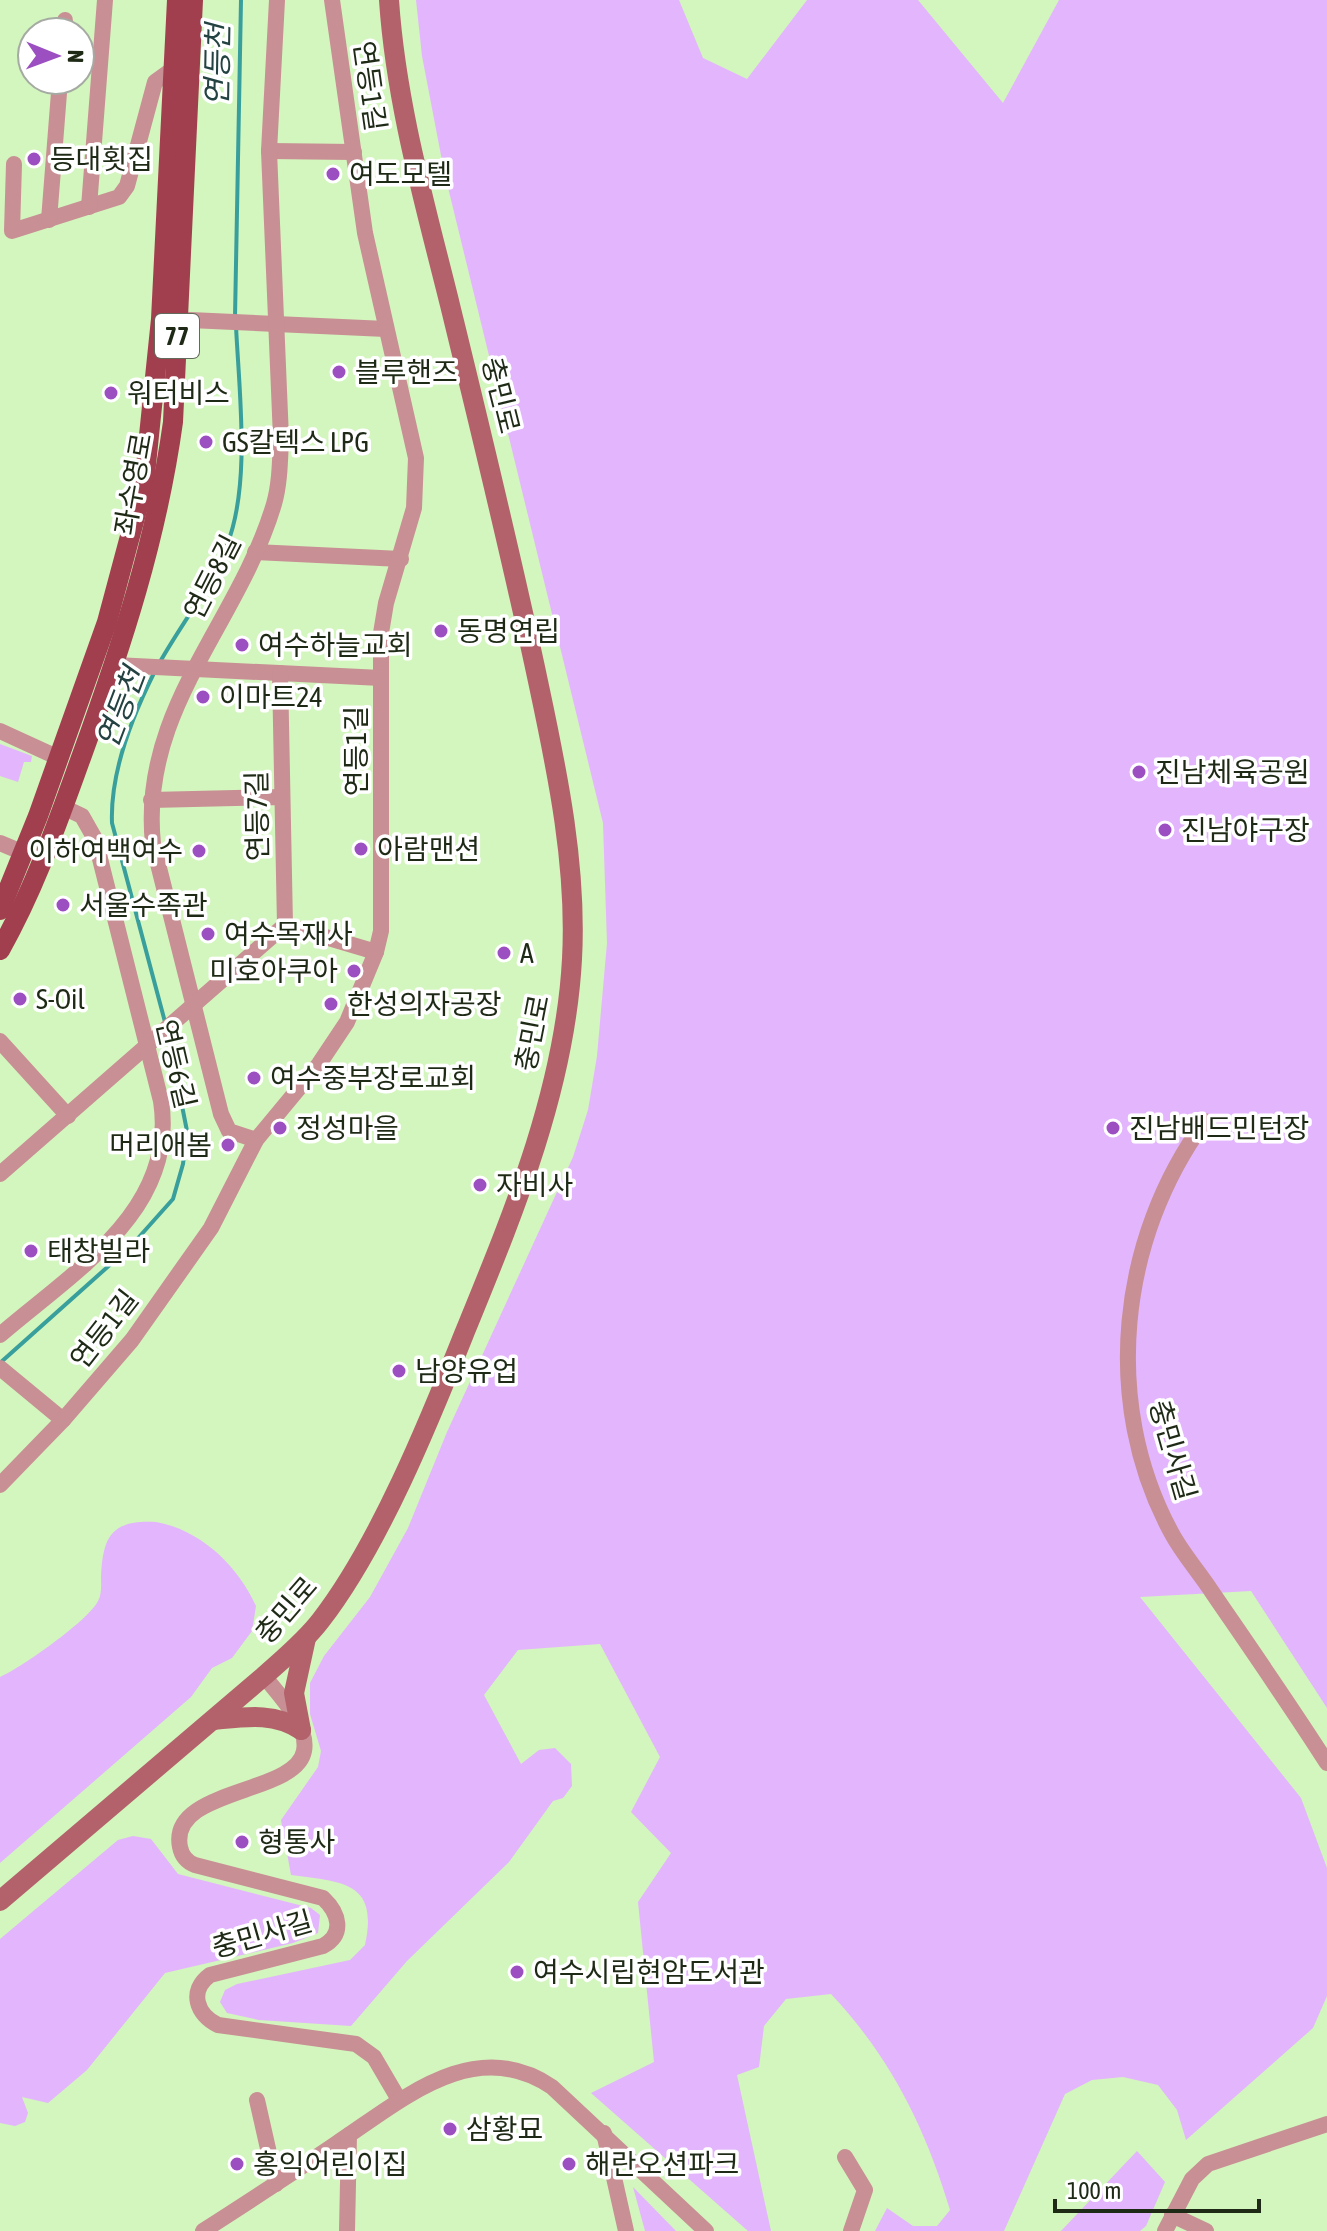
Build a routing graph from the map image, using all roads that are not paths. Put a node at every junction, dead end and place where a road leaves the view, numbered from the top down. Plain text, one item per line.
1 (105, 0) edge
2 (177, 0) edge
3 (193, 0) edge
4 (277, 0) edge
5 (332, 0) edge
6 (389, 0) edge
7 (173, 69) junction
8 (59, 96) edge
9 (269, 151) junction
10 (354, 152) junction
11 (14, 164) dead end
12 (89, 207) junction
13 (49, 220) junction
14 (170, 319) junction
15 (275, 324) junction
16 (386, 329) junction
17 (255, 552) junction
18 (401, 559) junction
19 (119, 665) junction
20 (192, 668) junction
21 (280, 673) junction
22 (381, 678) junction
23 (0, 731) edge
24 (59, 758) junction
25 (282, 797) junction
26 (151, 800) junction
27 (53, 815) junction
28 (0, 843) edge
29 (24, 853) junction
30 (0, 910) edge
31 (285, 925) junction
32 (0, 950) edge
33 (376, 952) junction
34 (195, 1005) junction
35 (0, 1041) edge
36 (147, 1048) junction
37 (68, 1116) junction
38 (1205, 1121) dead end
39 (256, 1140) junction
40 (0, 1174) edge
41 (0, 1335) edge
42 (0, 1368) edge
43 (63, 1420) junction
44 (0, 1485) edge
45 (306, 1638) junction
46 (264, 1676) junction
47 (214, 1720) junction
48 (301, 1730) junction
49 (1327, 1763) edge
50 (0, 1901) edge
51 (398, 2098) junction
52 (257, 2100) dead end
53 (1327, 2124) edge
54 (604, 2133) junction
55 (349, 2135) junction
56 (845, 2157) dead end
57 (276, 2184) junction
58 (1168, 2223) edge
59 (203, 2231) edge
60 (347, 2231) edge
61 (626, 2231) edge
62 (706, 2231) edge
63 (851, 2231) edge
64 (1206, 2231) edge

1 - 12 street
2 - 7 main road, 좌수영로 / 77
3 - 14 main road, 좌수영로 / 77
4 - 9 street, 연등8길
5 - 10 street, 연등1길
6 - 45 street, 충민로
7 - 12 street
7 - 14 main road, 좌수영로 / 77
8 - 13 street
9 - 10 street
9 - 15 street, 연등8길
10 - 16 street, 연등1길
11 - 13 street
12 - 13 street
14 - 15 street
14 - 19 main road, 좌수영로 / 77
14 - 24 main road, 좌수영로 / 77
15 - 16 street
15 - 17 street, 연등8길
16 - 18 street, 연등1길
17 - 18 street
17 - 20 street, 연등8길
18 - 22 street, 연등1길
19 - 20 street
19 - 27 main road, 좌수영로 / 77
20 - 21 street
20 - 26 street, 연등8길
21 - 22 street
21 - 25 street, 연등7길
22 - 33 street, 연등1길
23 - 24 street
24 - 27 main road, 좌수영로 / 77
25 - 26 street
25 - 31 street, 연등7길
26 - 34 street, 연등8길
27 - 29 main road, 좌수영로 / 77
27 - 32 main road, 좌수영로 / 77
27 - 36 street, 연등6길
28 - 29 street
29 - 30 main road, 좌수영로 / 77
31 - 33 street
31 - 34 street
33 - 39 street, 연등1길
34 - 36 street
34 - 39 street, 연등8길
35 - 37 street
36 - 37 street
36 - 41 street, 연등6길
37 - 40 street
38 - 49 street, 충민사길
39 - 43 street, 연등1길
42 - 43 street
43 - 44 street, 연등1길
45 - 46 street, 충민로
45 - 48 street
46 - 47 street, 충민로
46 - 48 street
47 - 48 street
47 - 50 street, 충민로
48 - 51 street, 충민사길
51 - 54 street
51 - 55 street
52 - 57 street
53 - 58 street
54 - 61 street
54 - 62 street
55 - 57 street
55 - 60 street
56 - 63 street
57 - 59 street
58 - 64 street

